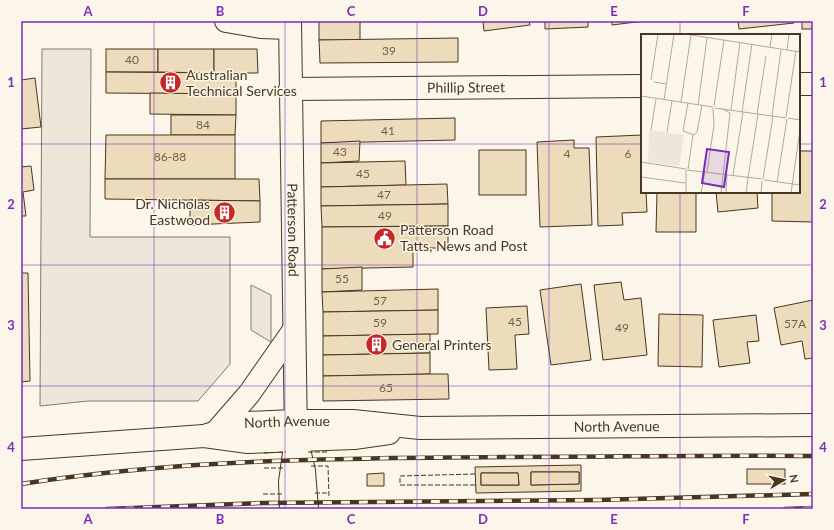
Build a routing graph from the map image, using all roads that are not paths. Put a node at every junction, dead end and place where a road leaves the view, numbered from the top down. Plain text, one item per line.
1 (226, 21) edge
2 (290, 24) edge
3 (800, 84) edge
4 (813, 84) edge
5 (641, 86) edge
6 (290, 89) junction
7 (293, 331) junction
8 (813, 425) edge
9 (295, 430) junction
10 (209, 435) junction
11 (21, 449) edge
12 (291, 509) edge
13 (307, 509) edge

1 - 2 street
2 - 6 street, Patterson Road
3 - 4 street
5 - 6 street, Phillip Street
6 - 7 street, Patterson Road
7 - 9 street, Patterson Road
7 - 10 street
8 - 9 street, North Avenue
9 - 10 street, North Avenue
9 - 12 street, Patterson Road
9 - 13 street, Patterson Road
10 - 11 street, North Avenue

